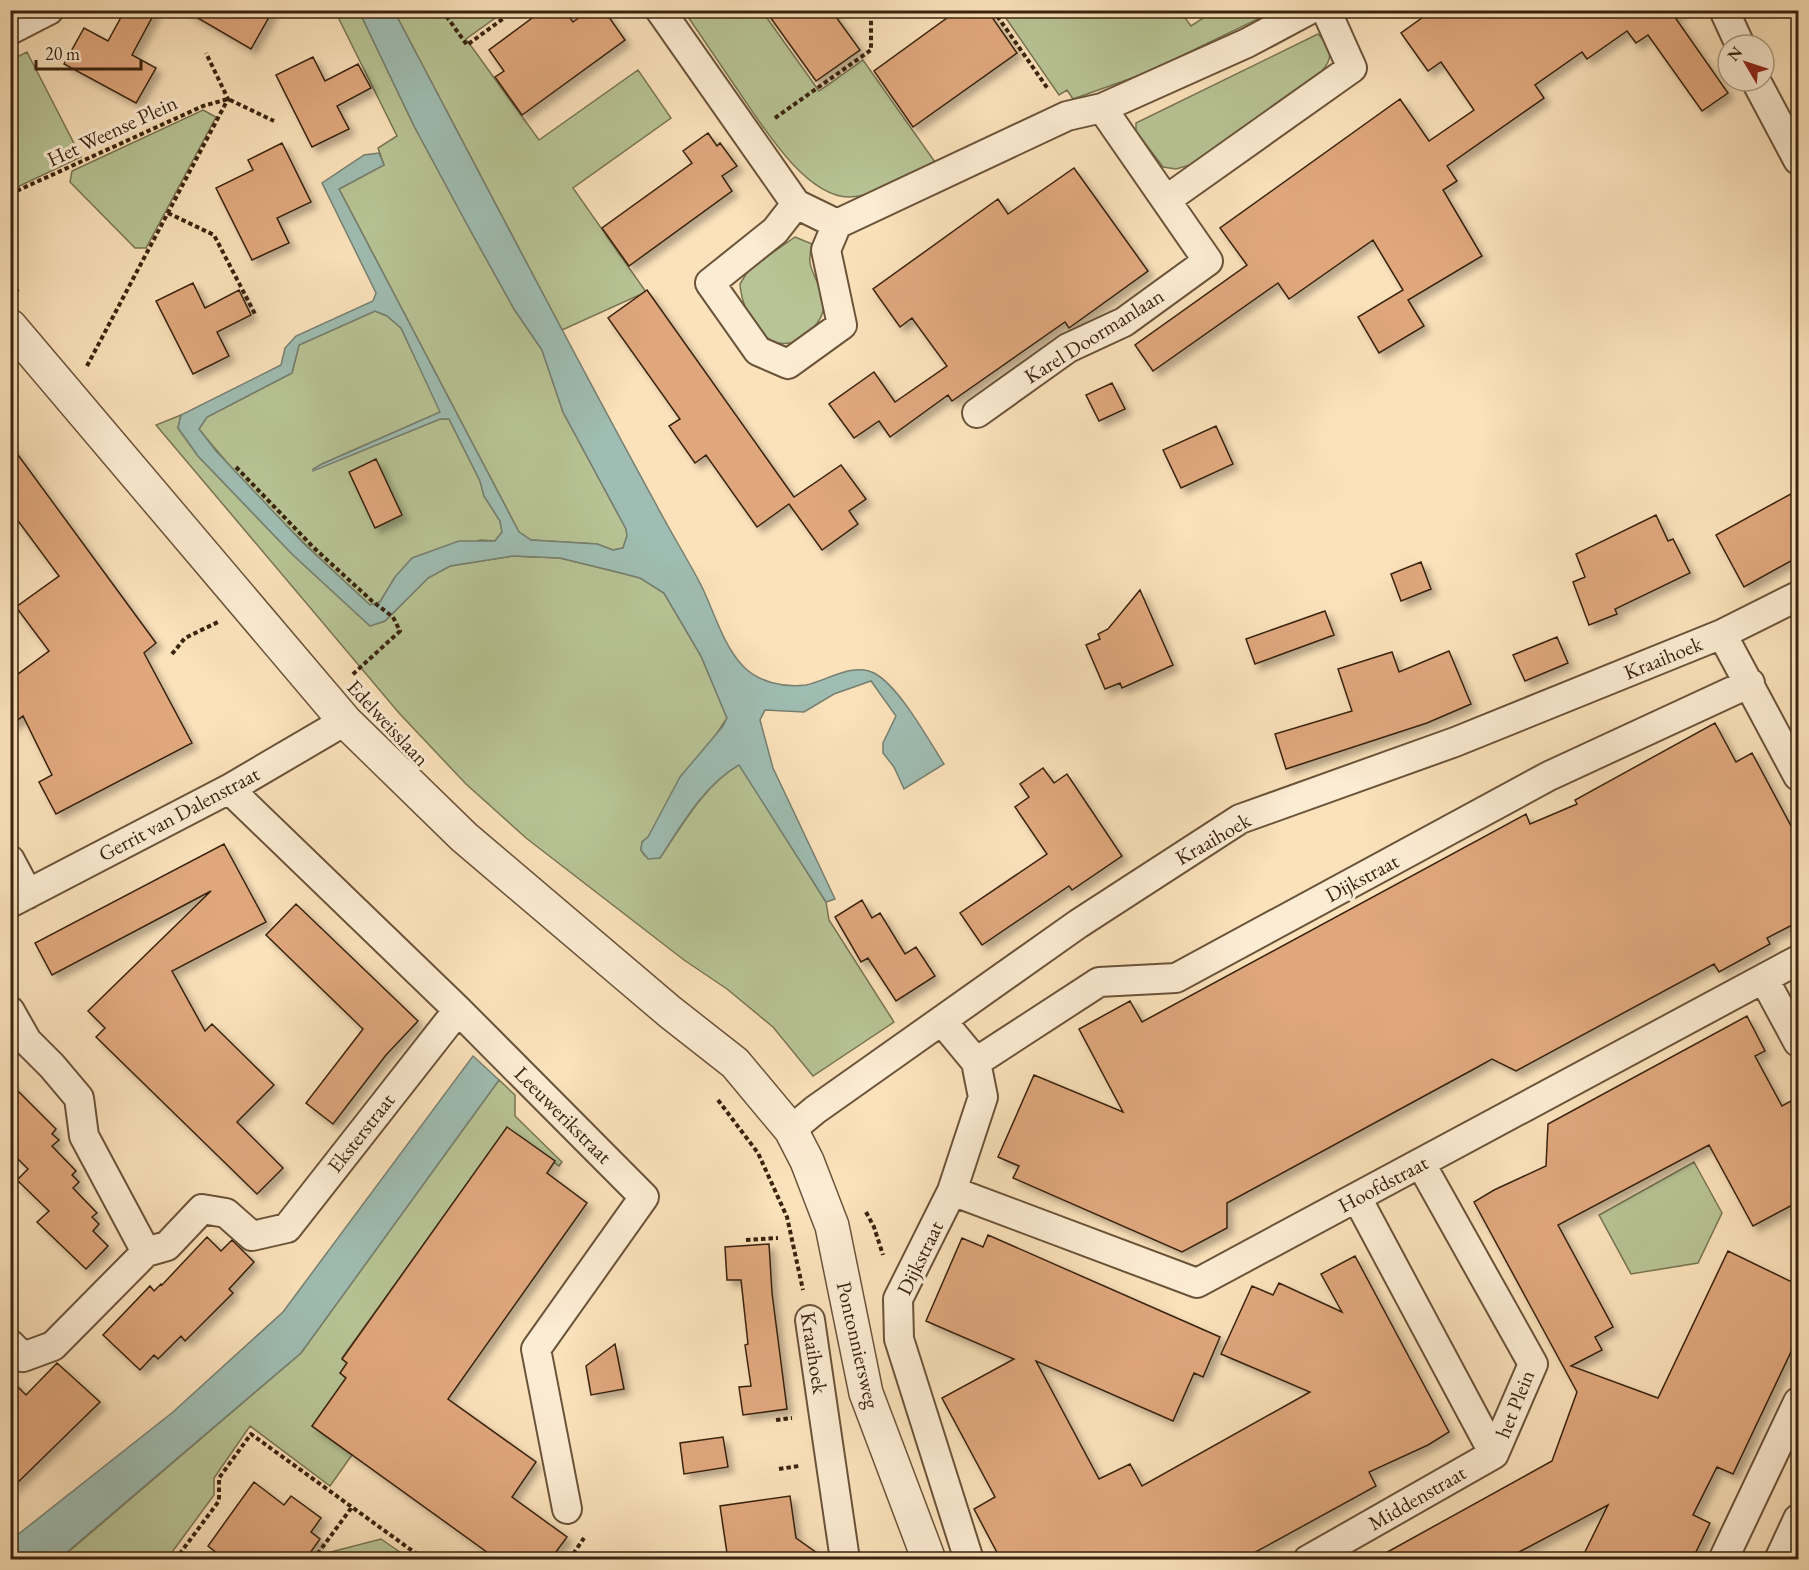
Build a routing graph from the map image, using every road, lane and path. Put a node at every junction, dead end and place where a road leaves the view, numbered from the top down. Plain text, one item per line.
1 (50, 10) edge
2 (442, 10) edge
3 (515, 10) edge
4 (660, 10) edge
5 (871, 10) edge
6 (993, 10) edge
7 (1008, 10) edge
8 (1308, 10) edge
9 (1326, 10) edge
10 (1724, 10) edge
11 (998, 18) junction
12 (10, 30) edge
13 (1735, 33) edge
14 (206, 53) dead end
15 (1762, 93) edge
16 (228, 99) junction
17 (1102, 108) junction
18 (1067, 116) junction
19 (274, 120) dead end
20 (750, 136) junction
21 (1798, 160) edge
22 (10, 194) edge
23 (1166, 200) junction
24 (796, 204) junction
25 (168, 213) junction
26 (837, 224) junction
27 (10, 283) edge
28 (18, 292) dead end
29 (256, 316) dead end
30 (10, 326) edge
31 (78, 362) dead end
32 (977, 413) dead end
33 (236, 467) dead end
34 (1798, 596) edge
35 (227, 618) dead end
36 (1722, 634) junction
37 (172, 654) dead end
38 (347, 680) dead end
39 (1750, 683) junction
40 (345, 721) junction
41 (1798, 776) edge
42 (229, 789) junction
43 (10, 860) edge
44 (20, 898) edge
45 (1798, 960) edge
46 (1764, 979) junction
47 (458, 1010) junction
48 (10, 1011) edge
49 (942, 1022) junction
50 (1798, 1042) edge
51 (19, 1049) edge
52 (976, 1062) junction
53 (791, 1130) junction
54 (758, 1153) dead end
55 (1421, 1164) junction
56 (952, 1191) junction
57 (1357, 1198) junction
58 (778, 1238) dead end
59 (746, 1240) dead end
60 (146, 1252) junction
61 (810, 1320) joint
62 (10, 1344) edge
63 (1798, 1402) edge
64 (1494, 1454) junction
65 (806, 1466) dead end
66 (779, 1469) dead end
67 (352, 1507) junction
68 (567, 1509) dead end
69 (1798, 1519) edge
70 (588, 1533) dead end
71 (175, 1560) edge
72 (313, 1560) edge
73 (425, 1560) edge
74 (569, 1560) edge
75 (845, 1560) edge
76 (929, 1560) edge
77 (969, 1560) edge
78 (1308, 1560) edge
79 (1723, 1560) edge
80 (1779, 1560) edge

1 - 12 street
2 - 3 path
4 - 20 street
5 - 20 path
6 - 11 path
7 - 11 path
8 - 17 street
9 - 23 street
10 - 13 street
11 - 18 path
14 - 16 path
15 - 21 street
16 - 19 path
16 - 22 path, Het Weense Plein
16 - 25 path
17 - 18 street
17 - 23 street, Karel Doormanlaan
18 - 26 street
20 - 24 street
23 - 32 street, Karel Doormanlaan
24 - 26 street
24 - 26 street
25 - 29 path
25 - 31 path
27 - 28 path
30 - 40 street, Edelweisslaan
33 - 38 path
34 - 36 street, Kraaihoek
35 - 37 path
36 - 39 street
36 - 49 street, Kraaihoek
39 - 41 street
39 - 52 street, Dijkstraat
40 - 42 street, Gerrit van Dalenstraat
40 - 53 street, Edelweisslaan
42 - 44 street, Gerrit van Dalenstraat
42 - 47 street, Leeuwerikstraat
43 - 44 street
45 - 46 street, Hoofdstraat
46 - 50 street
46 - 55 street, Hoofdstraat
47 - 60 street, Eksterstraat
47 - 68 street, Leeuwerikstraat
48 - 51 street
49 - 52 street, Dijkstraat
49 - 53 street, Kraaihoek
51 - 60 street
52 - 56 street, Dijkstraat
53 - 76 street, Pontonniersweg
54 - 61 path, Kraaihoek
55 - 57 street, Hoofdstraat
55 - 64 street, het Plein
56 - 57 street, Hoofdstraat
56 - 77 street, Dijkstraat
57 - 64 street, het Plein
58 - 59 path
60 - 62 street
61 - 75 street, Kraaihoek
63 - 79 street
64 - 78 street, Middenstraat
65 - 66 path
67 - 71 path
67 - 72 path
67 - 73 path
69 - 80 street
70 - 74 path

